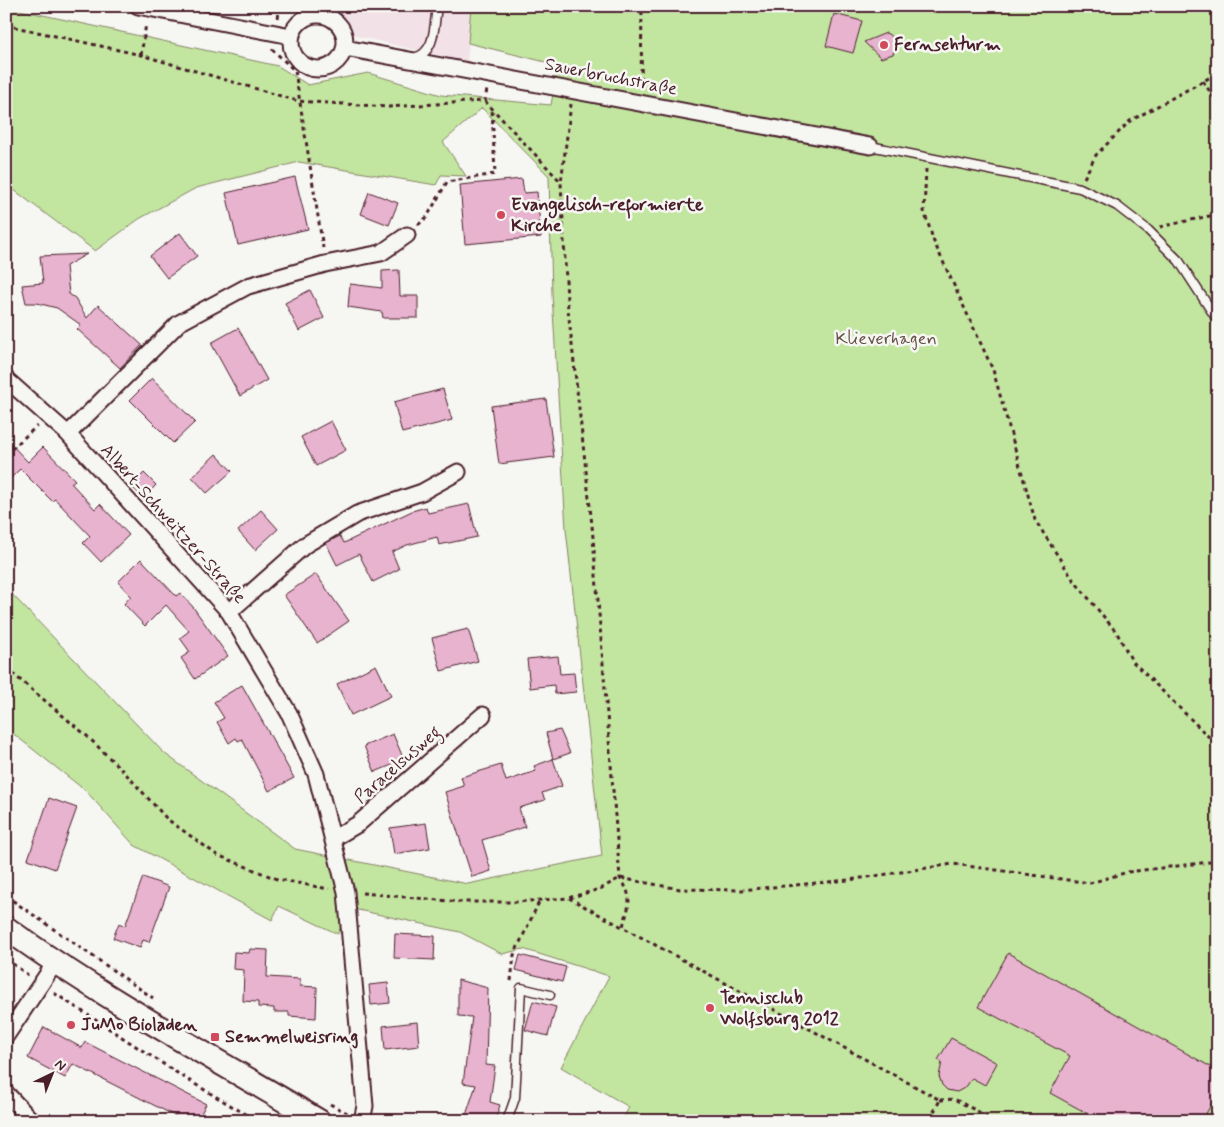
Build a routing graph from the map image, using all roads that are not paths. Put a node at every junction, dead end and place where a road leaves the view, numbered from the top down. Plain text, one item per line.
1 (438, 6) edge
2 (144, 7) edge
3 (325, 11) edge
4 (291, 36) junction
5 (345, 48) junction
6 (409, 59) junction
7 (870, 146) joint
8 (407, 235) road end
9 (1218, 321) edge
10 (6, 379) edge
11 (68, 434) junction
12 (458, 472) dead end
13 (229, 612) junction
14 (483, 715) dead end
15 (334, 838) junction
16 (6, 928) edge
17 (56, 963) junction
18 (550, 994) dead end
19 (6, 1036) edge
20 (6, 1093) edge
21 (322, 1111) edge
22 (357, 1118) edge
23 (32, 1121) edge
24 (507, 1121) edge

1 - 6 lane
2 - 4 street
3 - 4 street
3 - 5 street
4 - 5 street
5 - 6 street, Sauerbruchstraße
6 - 7 street, Sauerbruchstraße
7 - 9 lane
8 - 11 street
10 - 11 street, Albert-Schweitzer-Straße
11 - 13 street, Albert-Schweitzer-Straße
12 - 13 street
13 - 15 street, Albert-Schweitzer-Straße
14 - 15 street, Paracelsusweg
15 - 22 street, Albert-Schweitzer-Straße
16 - 17 street
17 - 19 street
17 - 21 street
18 - 24 lane
20 - 23 street

